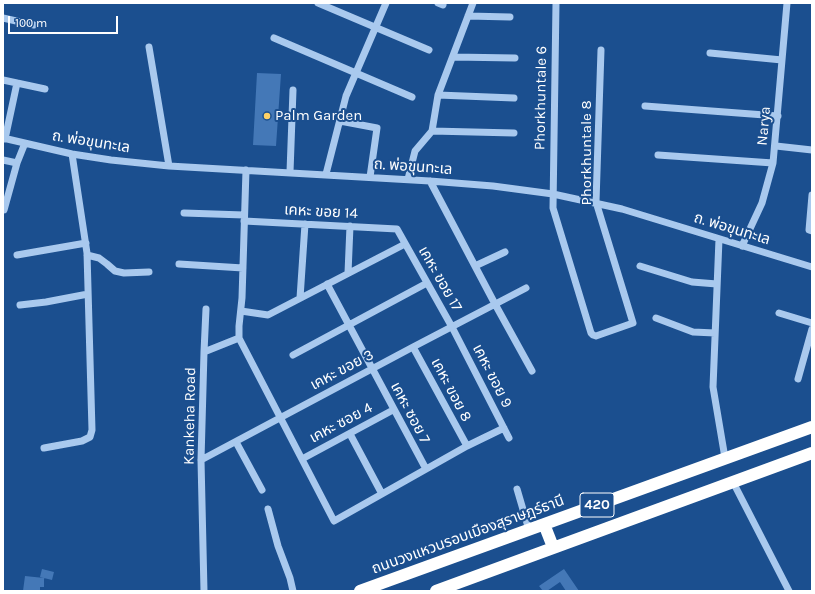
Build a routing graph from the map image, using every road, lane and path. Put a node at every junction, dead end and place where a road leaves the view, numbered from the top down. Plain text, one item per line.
1 (318, 3) edge
2 (386, 3) edge
3 (473, 3) edge
4 (556, 3) edge
5 (787, 3) edge
6 (468, 16) junction
7 (510, 17) dead end
8 (3, 18) edge
9 (34, 25) dead end
10 (375, 28) junction
11 (274, 38) dead end
12 (149, 47) dead end
13 (428, 50) dead end
14 (601, 50) dead end
15 (710, 53) dead end
16 (453, 57) junction
17 (515, 58) dead end
18 (782, 60) junction
19 (355, 73) junction
20 (3, 80) edge
21 (17, 83) junction
22 (46, 89) dead end
23 (293, 90) dead end
24 (438, 95) junction
25 (412, 96) dead end
26 (514, 98) dead end
27 (645, 106) dead end
28 (778, 116) junction
29 (340, 121) junction
30 (432, 131) junction
31 (514, 133) dead end
32 (4, 139) edge
33 (25, 143) junction
34 (776, 146) junction
35 (812, 150) edge
36 (72, 154) junction
37 (658, 155) dead end
38 (3, 160) edge
39 (17, 163) junction
40 (774, 163) junction
41 (169, 166) junction
42 (246, 170) junction
43 (290, 172) junction
44 (326, 174) junction
45 (370, 177) junction
46 (408, 180) junction
47 (430, 181) junction
48 (553, 194) junction
49 (812, 195) edge
50 (596, 202) junction
51 (3, 210) edge
52 (184, 213) dead end
53 (244, 218) junction
54 (305, 224) junction
55 (350, 226) junction
56 (397, 229) joint
57 (812, 231) edge
58 (719, 239) junction
59 (86, 243) junction
60 (405, 244) junction
61 (742, 246) junction
62 (505, 252) dead end
63 (17, 255) dead end
64 (87, 255) junction
65 (179, 264) dead end
66 (475, 266) junction
67 (640, 266) dead end
68 (812, 267) edge
69 (243, 268) junction
70 (149, 272) dead end
71 (348, 273) junction
72 (427, 283) junction
73 (327, 284) junction
74 (717, 284) junction
75 (526, 288) dead end
76 (88, 294) junction
77 (300, 298) junction
78 (494, 304) junction
79 (20, 305) dead end
80 (206, 309) dead end
81 (241, 311) junction
82 (779, 313) dead end
83 (656, 318) dead end
84 (632, 323) joint
85 (812, 323) edge
86 (348, 325) junction
87 (452, 327) junction
88 (812, 329) edge
89 (715, 333) junction
90 (239, 338) junction
91 (413, 347) junction
92 (204, 352) junction
93 (293, 355) dead end
94 (371, 369) junction
95 (532, 371) dead end
96 (798, 378) dead end
97 (393, 410) junction
98 (280, 418) junction
99 (812, 426) edge
100 (504, 428) junction
101 (350, 434) junction
102 (509, 438) dead end
103 (236, 442) junction
104 (467, 446) junction
105 (44, 448) dead end
106 (812, 453) edge
107 (725, 458) junction
108 (302, 459) junction
109 (202, 460) junction
110 (426, 470) junction
111 (733, 482) junction
112 (517, 489) dead end
113 (262, 490) dead end
114 (382, 494) junction
115 (268, 509) dead end
116 (544, 524) junction
117 (529, 530) junction
118 (553, 548) junction
119 (457, 587) edge
120 (440, 590) edge
121 (204, 591) edge
122 (293, 591) edge
123 (360, 591) edge
124 (789, 591) edge

1 - 10 street
2 - 10 street
3 - 6 street
4 - 48 street, Phorkhuntale 6
5 - 18 street, Narya
6 - 7 street
6 - 16 street
8 - 9 street
10 - 13 street
10 - 19 street
11 - 19 street
12 - 41 street
14 - 50 street, Phorkhuntale 8
15 - 18 street
16 - 17 street
16 - 24 street
18 - 28 street, Narya
19 - 25 street
19 - 29 street
20 - 21 street
21 - 22 street
21 - 32 street
23 - 43 street
24 - 26 street
24 - 30 street
27 - 28 street
28 - 34 street, Narya
29 - 44 street
29 - 45 street
30 - 31 street
30 - 46 street
32 - 33 street, ถ. พ่อขุนทะเล
33 - 36 street, ถ. พ่อขุนทะเล
33 - 39 street
34 - 35 street
34 - 40 street, Narya
36 - 41 street, ถ. พ่อขุนทะเล
36 - 59 street
37 - 40 street
38 - 39 street
39 - 51 street
40 - 61 street, Narya
41 - 42 street, ถ. พ่อขุนทะเล
42 - 43 street, ถ. พ่อขุนทะเล
42 - 53 street
43 - 44 street, ถ. พ่อขุนทะเล
44 - 45 street, ถ. พ่อขุนทะเล
45 - 46 street, ถ. พ่อขุนทะเล
46 - 47 street, ถ. พ่อขุนทะเล
47 - 48 street, ถ. พ่อขุนทะเล
47 - 66 street
48 - 50 street, ถ. พ่อขุนทะเล
48 - 84 street, Phorkhuntale 6
49 - 57 street
50 - 58 street, ถ. พ่อขุนทะเล
50 - 84 street, Phorkhuntale 8
52 - 53 street, เคหะ ขอย 14
53 - 54 street, เคหะ ขอย 14
53 - 69 street
54 - 55 street, เคหะ ขอย 14
54 - 77 street
55 - 56 street, เคหะ ขอย 14
55 - 71 street
56 - 60 street, เคหะ ขอย 17
58 - 61 street, ถ. พ่อขุนทะเล
58 - 74 street
59 - 63 street
59 - 64 street
60 - 71 street, เคหะ ขอย 17
60 - 72 street, เคหะ ขอย 17
61 - 68 street, ถ. พ่อขุนทะเล
62 - 66 street
64 - 70 street
64 - 76 street
65 - 69 street
66 - 78 street
67 - 74 street
69 - 81 street
71 - 73 street, เคหะ ขอย 17
72 - 86 street
72 - 87 street, เคหะ ขอย 17
73 - 77 street, เคหะ ขอย 17
73 - 86 street, เคหะ ซอย 7
74 - 89 street
75 - 78 street, เคหะ ขอย 3
76 - 79 street
76 - 105 street
77 - 81 street, เคหะ ขอย 17
78 - 87 street, เคหะ ขอย 3
78 - 95 street
80 - 92 street
81 - 90 street
82 - 85 street
83 - 89 street
86 - 93 street
86 - 94 street, เคหะ ซอย 7
87 - 91 street, เคหะ ขอย 3
87 - 100 street, เคหะ ขอย 9
88 - 96 street
89 - 107 street
90 - 92 street, Kankeha Road
90 - 98 street
91 - 94 street, เคหะ ขอย 3
91 - 104 street, เคหะ ขอย 8
92 - 109 street, Kankeha Road
94 - 97 street, เคหะ ซอย 7
94 - 98 street, เคหะ ขอย 3
97 - 101 street, เคหะ ซอย 4
97 - 110 street, เคหะ ซอย 7
98 - 103 street, เคหะ ขอย 3
98 - 108 street
99 - 107 highway, ถนนวงแหวนรอบเมืองสุราษฎร์ธานี / 420
100 - 102 street, เคหะ ขอย 9
100 - 104 street
101 - 108 street, เคหะ ซอย 4
101 - 114 street
103 - 109 street, เคหะ ขอย 3
103 - 113 street
104 - 110 street
106 - 111 highway, 420
107 - 116 highway, ถนนวงแหวนรอบเมืองสุราษฎร์ธานี / 420
108 - 114 street
109 - 121 street, Kankeha Road
110 - 114 street
111 - 118 highway, 420
111 - 124 street
112 - 117 street
115 - 122 street
116 - 117 highway, ถนนวงแหวนรอบเมืองสุราษฎร์ธานี / 420
116 - 118 highway
117 - 123 highway, ถนนวงแหวนรอบเมืองสุราษฎร์ธานี / 420
118 - 119 highway, 420
119 - 120 highway, 420

